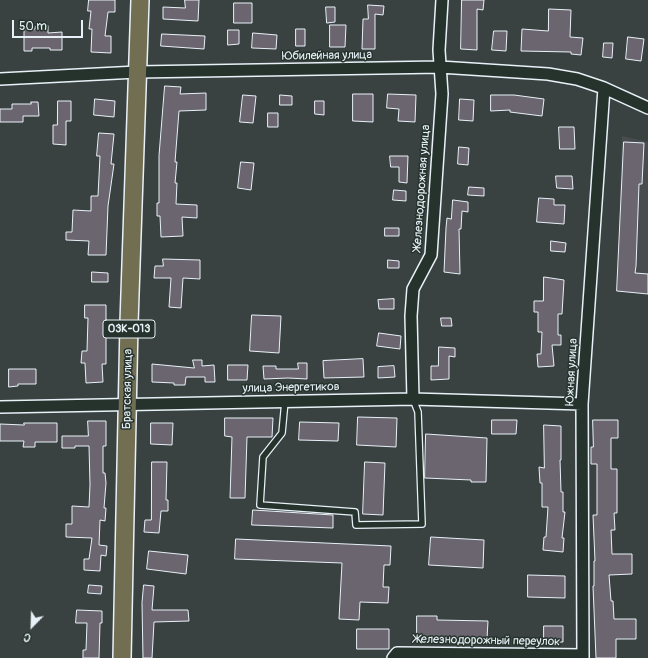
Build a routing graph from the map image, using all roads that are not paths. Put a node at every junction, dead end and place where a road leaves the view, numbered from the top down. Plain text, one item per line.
1 (140, 0) edge
2 (442, 0) edge
3 (440, 67) junction
4 (137, 72) junction
5 (0, 79) edge
6 (604, 88) junction
7 (648, 108) edge
8 (413, 399) junction
9 (285, 401) junction
10 (128, 404) junction
11 (582, 404) junction
12 (0, 407) edge
13 (583, 656) edge
14 (122, 658) edge
15 (393, 658) edge

1 - 4 main road, Братская улица / 03К-013
2 - 3 street, Железнодорожная улица
3 - 4 street, Юбилейная улица
3 - 6 street, Юбилейная улица
3 - 8 street, Железнодорожная улица
4 - 5 street, Юбилейная улица
4 - 10 main road, Братская улица / 03К-013
6 - 7 street, Юбилейная улица
6 - 11 street, Южная улица
8 - 9 street, улица Энергетиков
8 - 9 lane
8 - 11 street, улица Энергетиков
9 - 10 street, улица Энергетиков
10 - 12 street, улица Энергетиков
10 - 14 main road, Братская улица / 03К-013
11 - 13 street, Южная улица
13 - 15 street, Железнодорожный переулок

